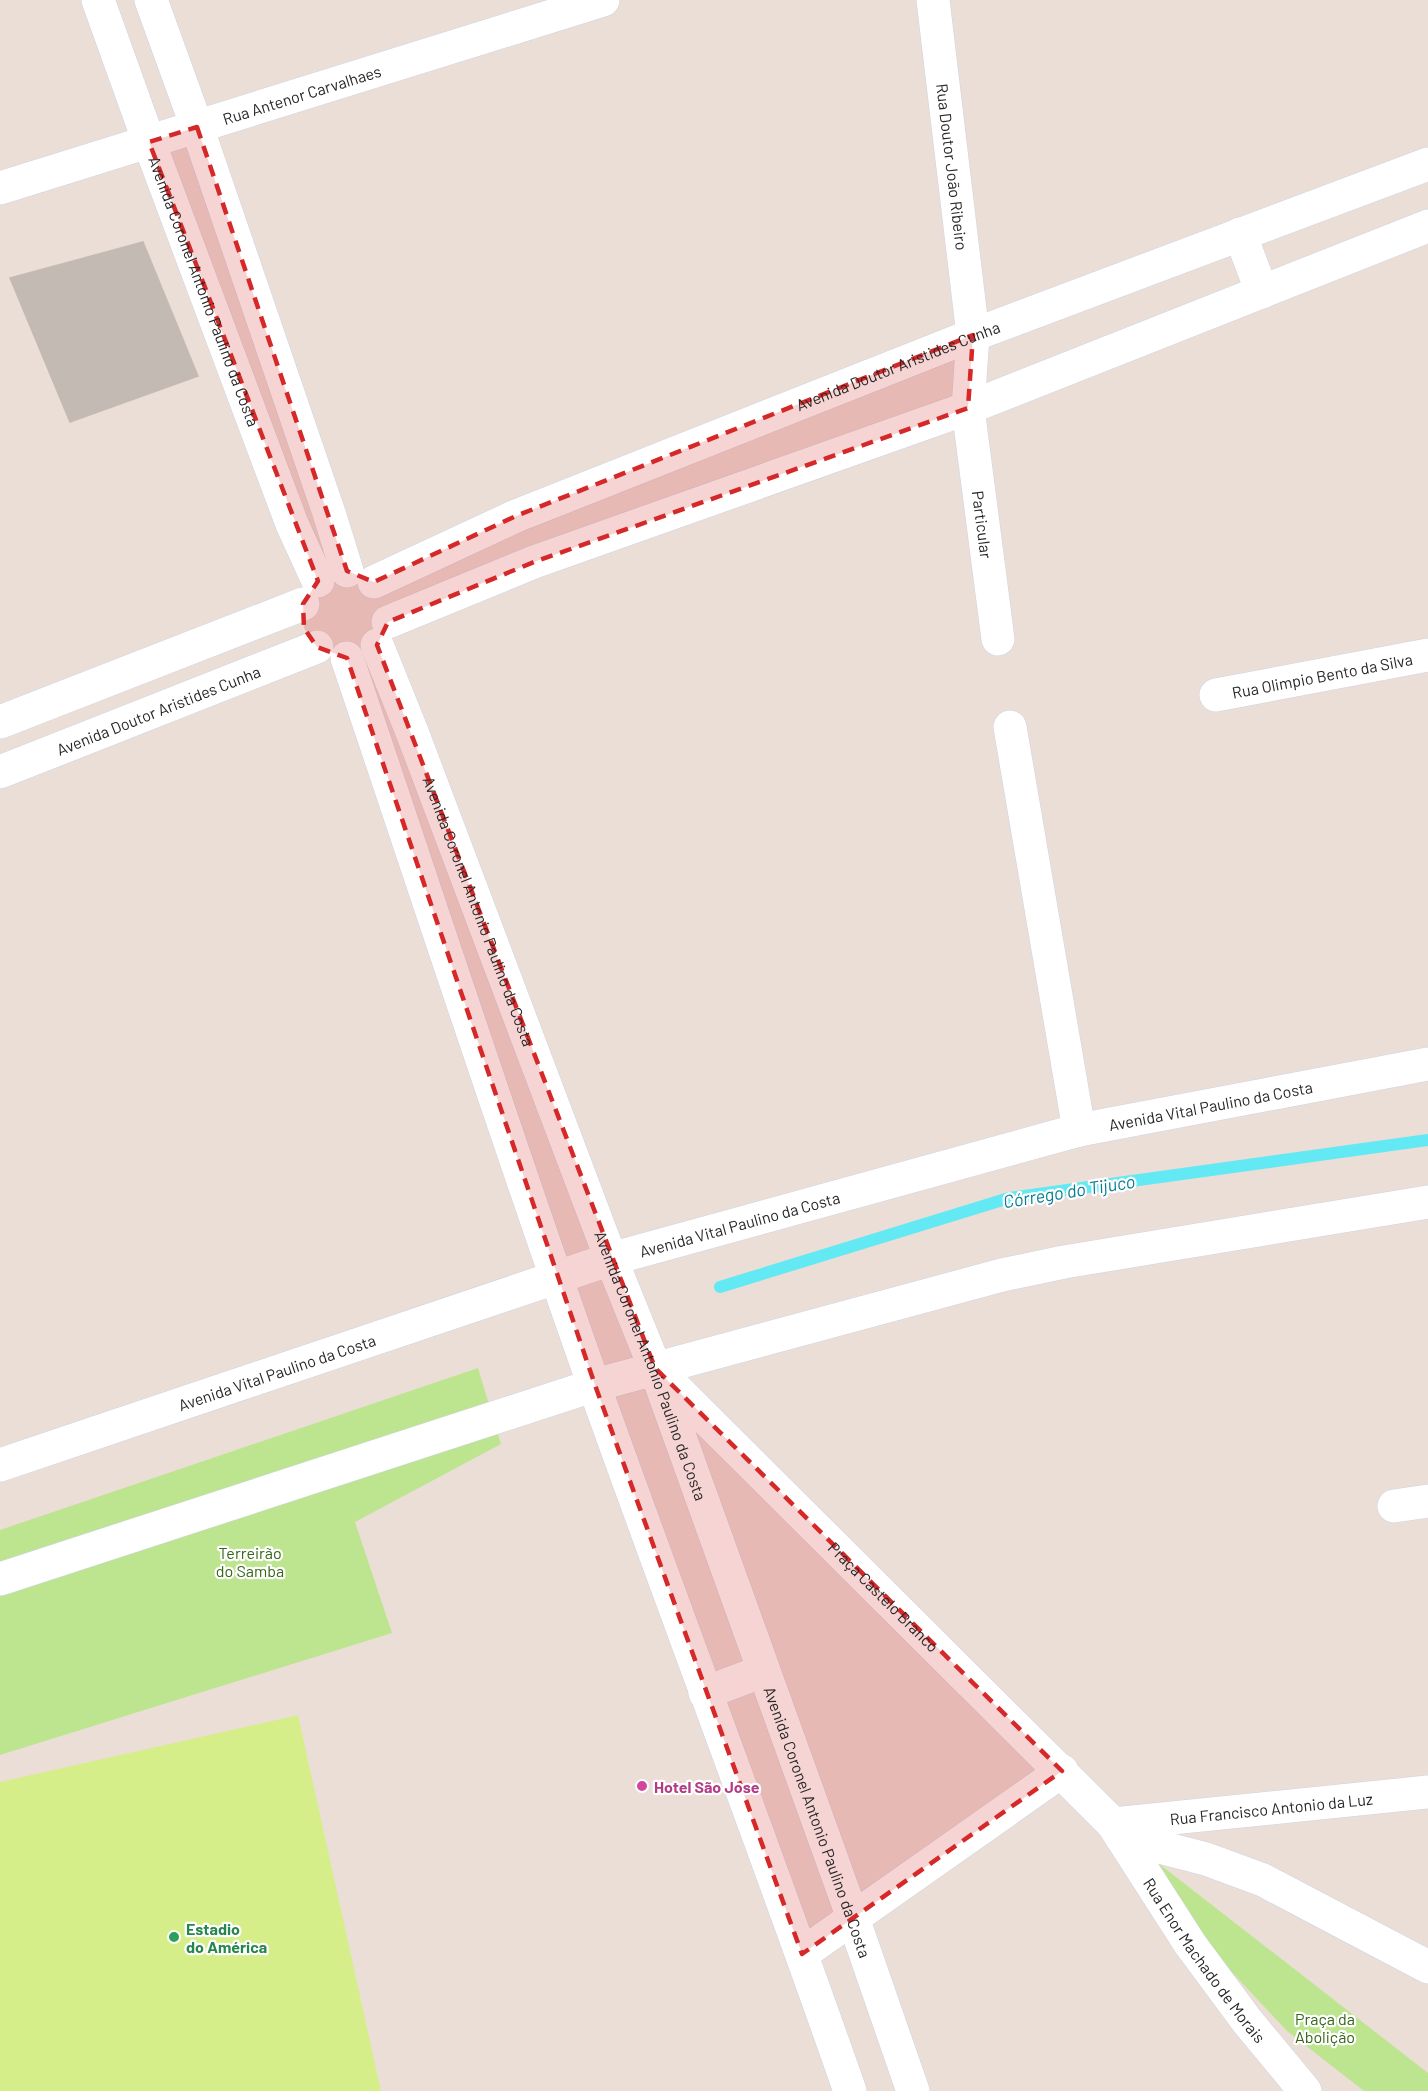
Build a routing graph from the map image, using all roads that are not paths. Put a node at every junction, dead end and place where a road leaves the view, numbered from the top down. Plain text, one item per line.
1 (98, 0) edge
2 (151, 0) edge
3 (603, 0) edge
4 (933, 0) edge
5 (197, 127) junction
6 (149, 142) junction
7 (1428, 164) edge
8 (0, 188) edge
9 (1428, 226) edge
10 (1240, 234) junction
11 (1262, 292) junction
12 (973, 335) junction
13 (968, 408) junction
14 (516, 516) junction
15 (534, 562) junction
16 (336, 584) junction
17 (383, 633) junction
18 (998, 639) dead end
19 (317, 647) junction
20 (1428, 655) edge
21 (347, 658) junction
22 (117, 676) junction
23 (1216, 695) dead end
24 (133, 720) junction
25 (0, 722) edge
26 (1010, 727) dead end
27 (0, 772) edge
28 (1428, 1064) edge
29 (1079, 1130) junction
30 (1428, 1202) edge
31 (611, 1259) junction
32 (557, 1278) junction
33 (655, 1368) junction
34 (595, 1386) junction
35 (0, 1465) edge
36 (1428, 1501) edge
37 (1394, 1506) dead end
38 (0, 1580) edge
39 (763, 1671) junction
40 (705, 1693) junction
41 (1062, 1771) junction
42 (1428, 1792) edge
43 (1117, 1830) junction
44 (853, 1918) junction
45 (802, 1954) junction
46 (1428, 1967) edge
47 (850, 2091) edge
48 (913, 2091) edge
49 (1305, 2091) edge

1 - 6 street, Avenida Coronel Antonio Paulino da Costa
2 - 5 street
3 - 5 street, Rua Antenor Carvalhaes
4 - 12 street, Rua Doutor João Ribeiro
5 - 6 street, Rua Antenor Carvalhaes
5 - 16 street
6 - 8 street, Rua Antenor Carvalhaes
6 - 16 street, Avenida Coronel Antonio Paulino da Costa
7 - 10 street, Avenida Doutor Aristides Cunha
9 - 11 street
10 - 11 street
10 - 12 street, Avenida Doutor Aristides Cunha
11 - 13 street
12 - 13 street, Rua Doutor João Ribeiro
12 - 14 street, Avenida Doutor Aristides Cunha
13 - 15 street
13 - 18 street, Particular
14 - 15 street
14 - 16 street, Avenida Doutor Aristides Cunha
15 - 17 street
16 - 17 street
16 - 19 street
16 - 22 street, Avenida Doutor Aristides Cunha
17 - 21 street
17 - 31 street, Avenida Coronel Antonio Paulino da Costa
19 - 21 street
19 - 24 street, Avenida Doutor Aristides Cunha
20 - 23 street, Rua Olimpio Bento da Silva
21 - 32 street
22 - 24 street
22 - 25 street, Avenida Doutor Aristides Cunha
24 - 27 street, Avenida Doutor Aristides Cunha
26 - 29 street
28 - 29 street, Avenida Vital Paulino da Costa
29 - 31 street, Avenida Vital Paulino da Costa
30 - 33 street
31 - 32 street, Avenida Vital Paulino da Costa
31 - 33 street, Avenida Coronel Antonio Paulino da Costa
32 - 34 street
32 - 35 street, Avenida Vital Paulino da Costa
33 - 34 street
33 - 39 street, Avenida Coronel Antonio Paulino da Costa
33 - 41 street, Praça Castelo Branco
34 - 38 street
34 - 40 street
36 - 37 street
39 - 40 street
39 - 44 street, Avenida Coronel Antonio Paulino da Costa
40 - 45 street
41 - 43 street, Praça Castelo Branco
41 - 44 street
42 - 43 street, Rua Francisco Antonio da Luz
43 - 46 street
43 - 49 street, Rua Enor Machado de Morais
44 - 45 street
44 - 48 street, Avenida Coronel Antonio Paulino da Costa
45 - 47 street

